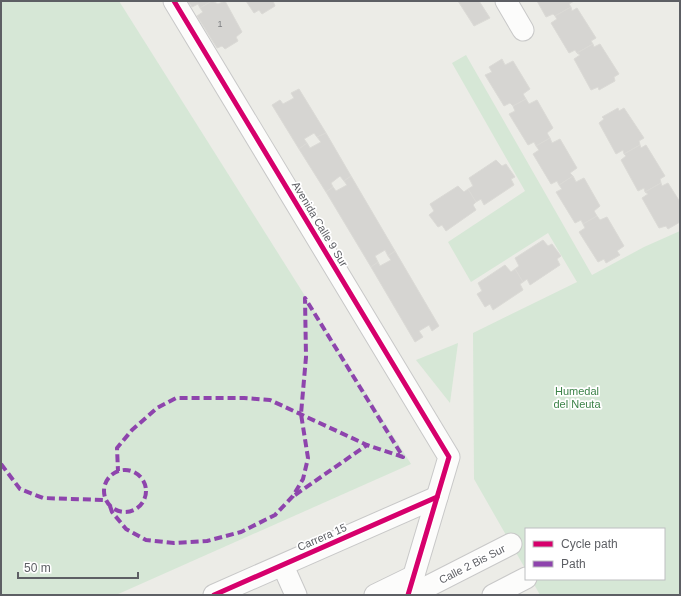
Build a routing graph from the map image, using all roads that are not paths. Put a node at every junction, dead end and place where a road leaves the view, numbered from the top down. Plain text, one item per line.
1 (174, 1) edge
2 (506, 1) edge
3 (523, 30) dead end
4 (437, 497) junction
5 (511, 544) dead end
6 (283, 566) junction
7 (525, 579) edge
8 (411, 589) edge
9 (214, 595) edge
10 (296, 595) edge
11 (375, 595) edge
12 (493, 595) edge

1 - 4 street, Avenida Calle 9 Sur
2 - 3 street
4 - 6 street, Carrera 15
4 - 8 street
5 - 8 street, Calle 2 Bis Sur
6 - 9 street, Carrera 15
6 - 10 street
7 - 12 street
8 - 11 street, Calle 2 Bis Sur

